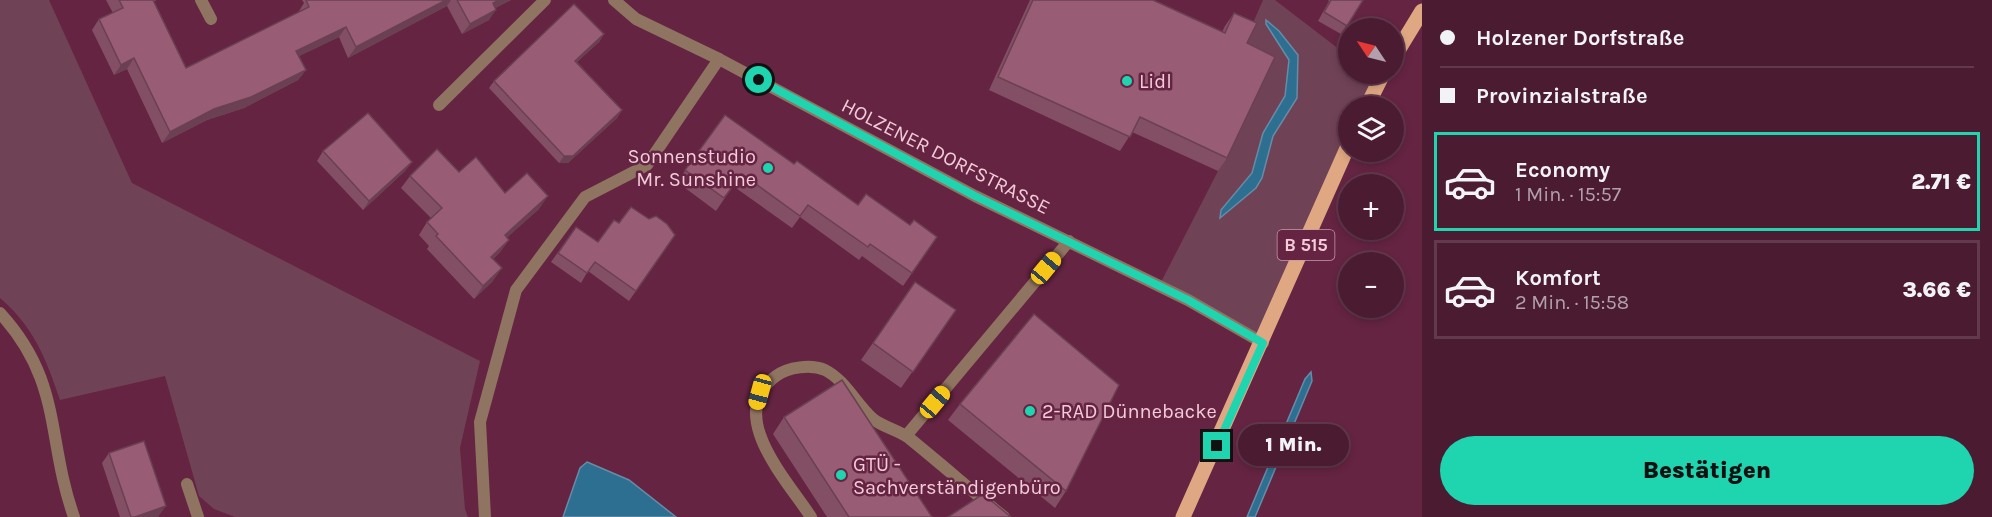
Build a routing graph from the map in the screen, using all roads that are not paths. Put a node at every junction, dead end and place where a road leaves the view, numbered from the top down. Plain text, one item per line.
1 (201, 0) edge
2 (545, 0) edge
3 (614, 0) edge
4 (1422, 11) edge
5 (211, 19) dead end
6 (1404, 41) edge
7 (719, 59) junction
8 (439, 105) dead end
9 (1341, 162) edge
10 (1069, 241) junction
11 (0, 313) edge
12 (1263, 343) junction
13 (906, 436) junction
14 (187, 484) dead end
15 (74, 517) edge
16 (198, 517) edge
17 (485, 517) edge
18 (811, 517) edge
19 (1004, 517) edge
20 (1184, 517) edge

1 - 5 street
2 - 8 street
3 - 7 street, HOLZENER DORFSTRASSE
4 - 6 main road
7 - 10 street, HOLZENER DORFSTRASSE
7 - 17 street
9 - 12 main road, B 515
10 - 12 street, HOLZENER DORFSTRASSE
10 - 13 street
11 - 15 street
12 - 20 main road, B 515
13 - 18 street
13 - 19 street
14 - 16 street

